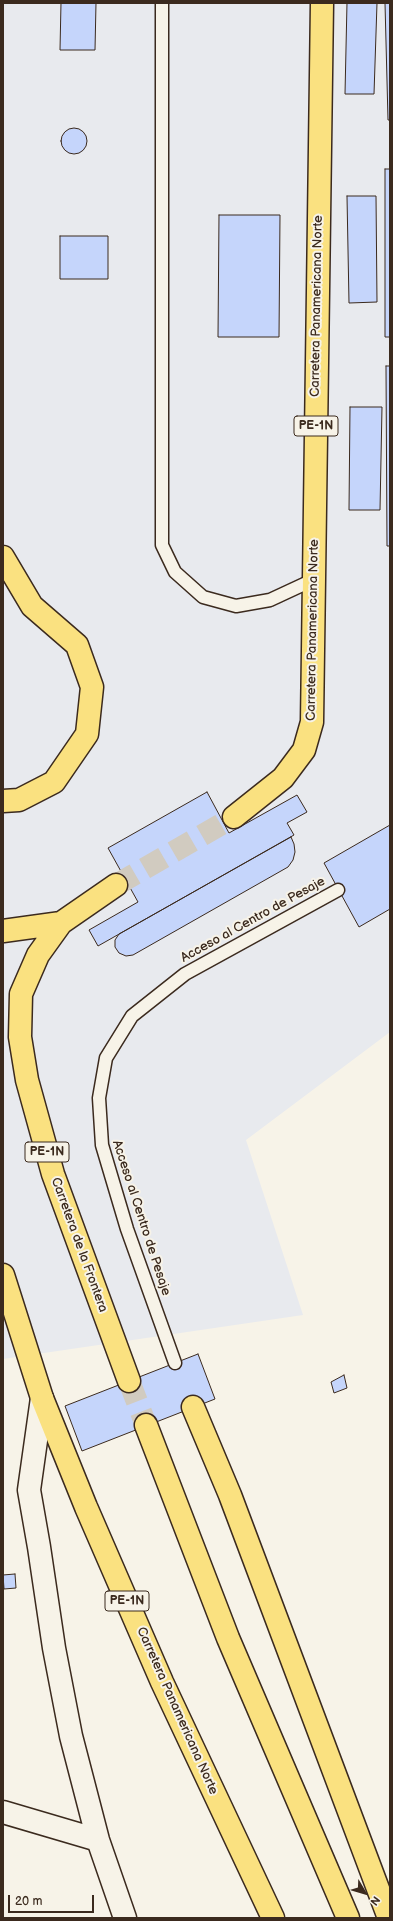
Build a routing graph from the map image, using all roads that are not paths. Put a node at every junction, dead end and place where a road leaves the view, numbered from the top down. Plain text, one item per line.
1 (162, 3) edge
2 (322, 3) edge
3 (3, 557) edge
4 (314, 580) junction
5 (3, 802) edge
6 (234, 817) tunnel mouth
7 (116, 885) tunnel mouth
8 (338, 890) dead end
9 (61, 923) junction
10 (3, 931) edge
11 (3, 1276) edge
12 (175, 1363) dead end
13 (129, 1381) tunnel mouth
14 (42, 1398) junction
15 (193, 1407) dead end
16 (146, 1425) tunnel mouth
17 (3, 1812) edge
18 (98, 1840) junction
19 (125, 1918) edge
20 (273, 1918) edge
21 (348, 1918) edge
22 (389, 1918) edge

1 - 4 lane
2 - 4 highway, Carretera Panamericana Norte / PE-1N
3 - 5 highway
4 - 6 highway, Carretera Panamericana Norte / PE-1N
7 - 9 highway, Carretera de la Frontera / PE-1N
8 - 12 lane, Acceso al Centro de Pesaje
9 - 10 highway
9 - 13 highway, Carretera de la Frontera / PE-1N
11 - 14 highway, Carretera Panamericana Norte / PE-1N
14 - 18 street
14 - 20 highway, Carretera Panamericana Norte / PE-1N
15 - 22 highway
16 - 21 highway
17 - 18 street
18 - 19 street

